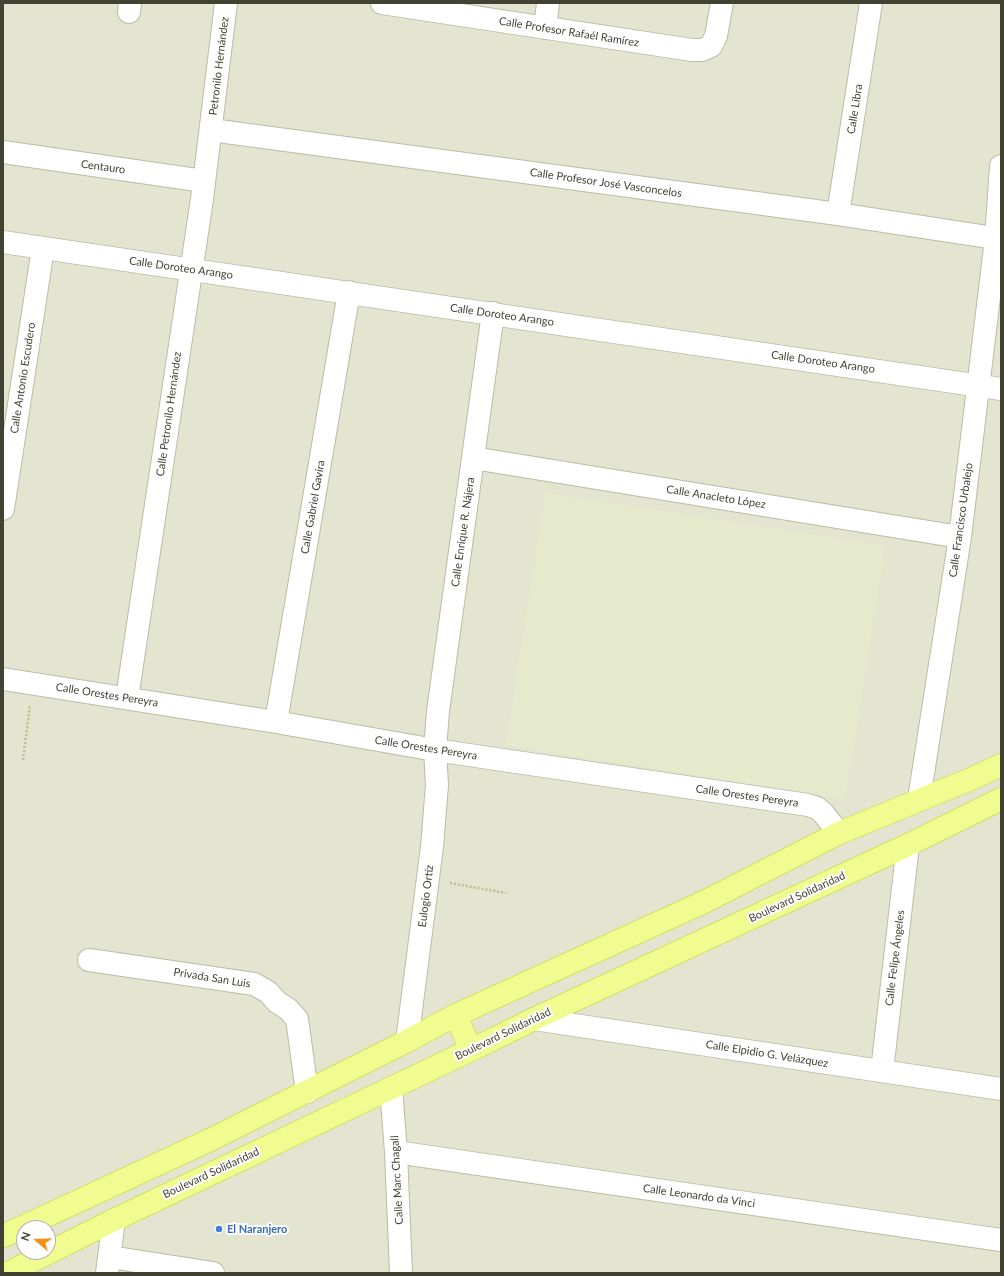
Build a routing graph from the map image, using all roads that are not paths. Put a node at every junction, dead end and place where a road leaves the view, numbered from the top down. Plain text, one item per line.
1 (226, 3) edge
2 (382, 3) edge
3 (548, 3) edge
4 (722, 3) edge
5 (871, 3) edge
6 (544, 28) junction
7 (211, 130) junction
8 (3, 152) edge
9 (1001, 166) edge
10 (204, 181) junction
11 (838, 214) junction
12 (998, 239) edge
13 (3, 242) edge
14 (43, 248) junction
15 (190, 269) junction
16 (349, 292) junction
17 (493, 313) junction
18 (978, 385) junction
19 (1001, 389) edge
20 (473, 458) junction
21 (3, 509) edge
22 (960, 537) junction
23 (3, 679) edge
24 (127, 698) junction
25 (276, 722) junction
26 (435, 750) junction
27 (1001, 765) edge
28 (971, 779) junction
29 (919, 800) junction
30 (994, 803) edge
31 (839, 833) junction
32 (908, 845) junction
33 (710, 898) junction
34 (725, 930) junction
35 (89, 960) dead end
36 (456, 1015) junction
37 (534, 1019) junction
38 (407, 1041) junction
39 (471, 1050) junction
40 (882, 1071) junction
41 (391, 1088) junction
42 (1001, 1089) edge
43 (307, 1092) junction
44 (212, 1139) junction
45 (396, 1152) junction
46 (227, 1166) junction
47 (114, 1220) junction
48 (3, 1236) edge
49 (1001, 1240) edge
50 (109, 1265) edge
51 (8, 1273) edge
52 (213, 1273) edge
53 (401, 1273) edge

1 - 7 street, Petronilo Hernández
2 - 6 street, Calle Profesor Rafaél Ramírez
3 - 6 street
4 - 6 street, Calle Profesor Rafaél Ramírez
5 - 11 street, Calle Libra
7 - 10 street, Calle Petronilo Hernández
7 - 11 street, Calle Profesor José Vasconcelos
8 - 10 street, Centauro
9 - 12 street, Calle Francisco Urbalejo
10 - 15 street, Calle Petronilo Hernández
11 - 12 street, Calle Profesor José Vasconcelos
12 - 18 street, Calle Francisco Urbalejo
13 - 14 street, Calle Doroteo Arango
14 - 15 street, Calle Doroteo Arango
14 - 21 street, Calle Antonio Escudero
15 - 16 street, Calle Doroteo Arango
15 - 24 street, Calle Petronilo Hernández
16 - 17 street, Calle Doroteo Arango
16 - 25 street, Calle Gabriel Gavira
17 - 18 street, Calle Doroteo Arango
17 - 20 street, Calle Enrique R. Nájera
18 - 19 street, Calle Doroteo Arango
18 - 22 street, Calle Francisco Urbalejo
20 - 22 street, Calle Anacleto López
20 - 26 street, Calle Enrique R. Nájera
22 - 29 street, Calle Francisco Urbalejo
23 - 24 street, Calle Orestes Pereyra
24 - 25 street, Calle Orestes Pereyra
25 - 26 street, Calle Orestes Pereyra
26 - 31 street, Calle Orestes Pereyra
26 - 38 street, Eulogio Ortíz
27 - 28 main road
28 - 29 main road
28 - 30 main road
29 - 31 main road
30 - 32 main road, Boulevard Solidaridad
31 - 33 main road
32 - 34 main road, Boulevard Solidaridad
32 - 40 street, Calle Felipe Ángeles
33 - 34 main road
33 - 36 main road
34 - 37 main road, Boulevard Solidaridad
35 - 43 street, Privada San Luis
36 - 38 main road
36 - 39 main road
37 - 39 main road, Boulevard Solidaridad
37 - 40 street, Calle Elpidio G. Velázquez
38 - 43 main road
39 - 41 main road, Boulevard Solidaridad
40 - 42 street, Calle Elpidio G. Velázquez
41 - 45 street, Calle Marc Chagall
41 - 46 main road, Boulevard Solidaridad
43 - 44 main road
44 - 46 main road
44 - 48 main road
45 - 49 street, Calle Leonardo da Vinci
45 - 53 street, Calle Marc Chagall
46 - 47 main road, Boulevard Solidaridad
47 - 50 street
47 - 51 main road, Boulevard Solidaridad
50 - 52 street

